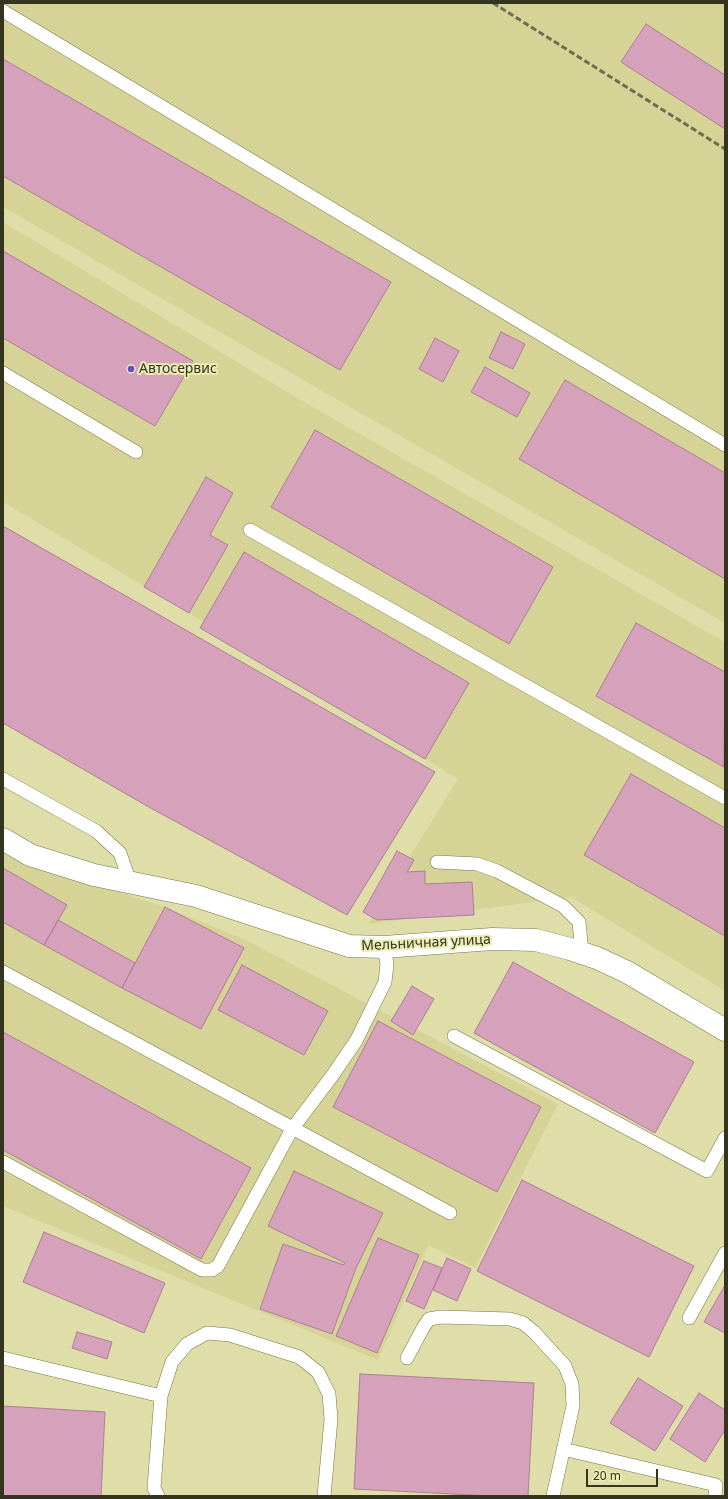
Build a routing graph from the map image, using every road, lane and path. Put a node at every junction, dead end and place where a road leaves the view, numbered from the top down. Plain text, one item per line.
1 (3, 11) edge
2 (3, 372) edge
3 (725, 445) edge
4 (136, 452) dead end
5 (250, 530) dead end
6 (3, 779) edge
7 (725, 798) edge
8 (3, 839) edge
9 (437, 862) dead end
10 (130, 882) junction
11 (384, 947) junction
12 (582, 953) junction
13 (3, 972) edge
14 (725, 1030) edge
15 (454, 1036) dead end
16 (292, 1129) junction
17 (725, 1138) edge
18 (3, 1162) edge
19 (450, 1213) dead end
20 (725, 1253) edge
21 (689, 1318) dead end
22 (3, 1358) edge
23 (407, 1358) dead end
24 (161, 1396) junction
25 (563, 1449) junction
26 (158, 1496) edge
27 (324, 1496) edge
28 (553, 1496) edge
29 (715, 1496) edge

1 - 3 lane
2 - 4 lane
5 - 7 lane
6 - 10 lane
8 - 10 street, Мельничная улица
9 - 12 lane
10 - 11 street, Мельничная улица
11 - 12 street, Мельничная улица
11 - 16 lane
12 - 14 street, Мельничная улица
13 - 16 lane
15 - 17 lane
16 - 18 lane
16 - 19 lane
20 - 21 lane
22 - 24 lane
23 - 25 lane
24 - 26 lane
24 - 27 lane
25 - 28 lane
25 - 29 lane

